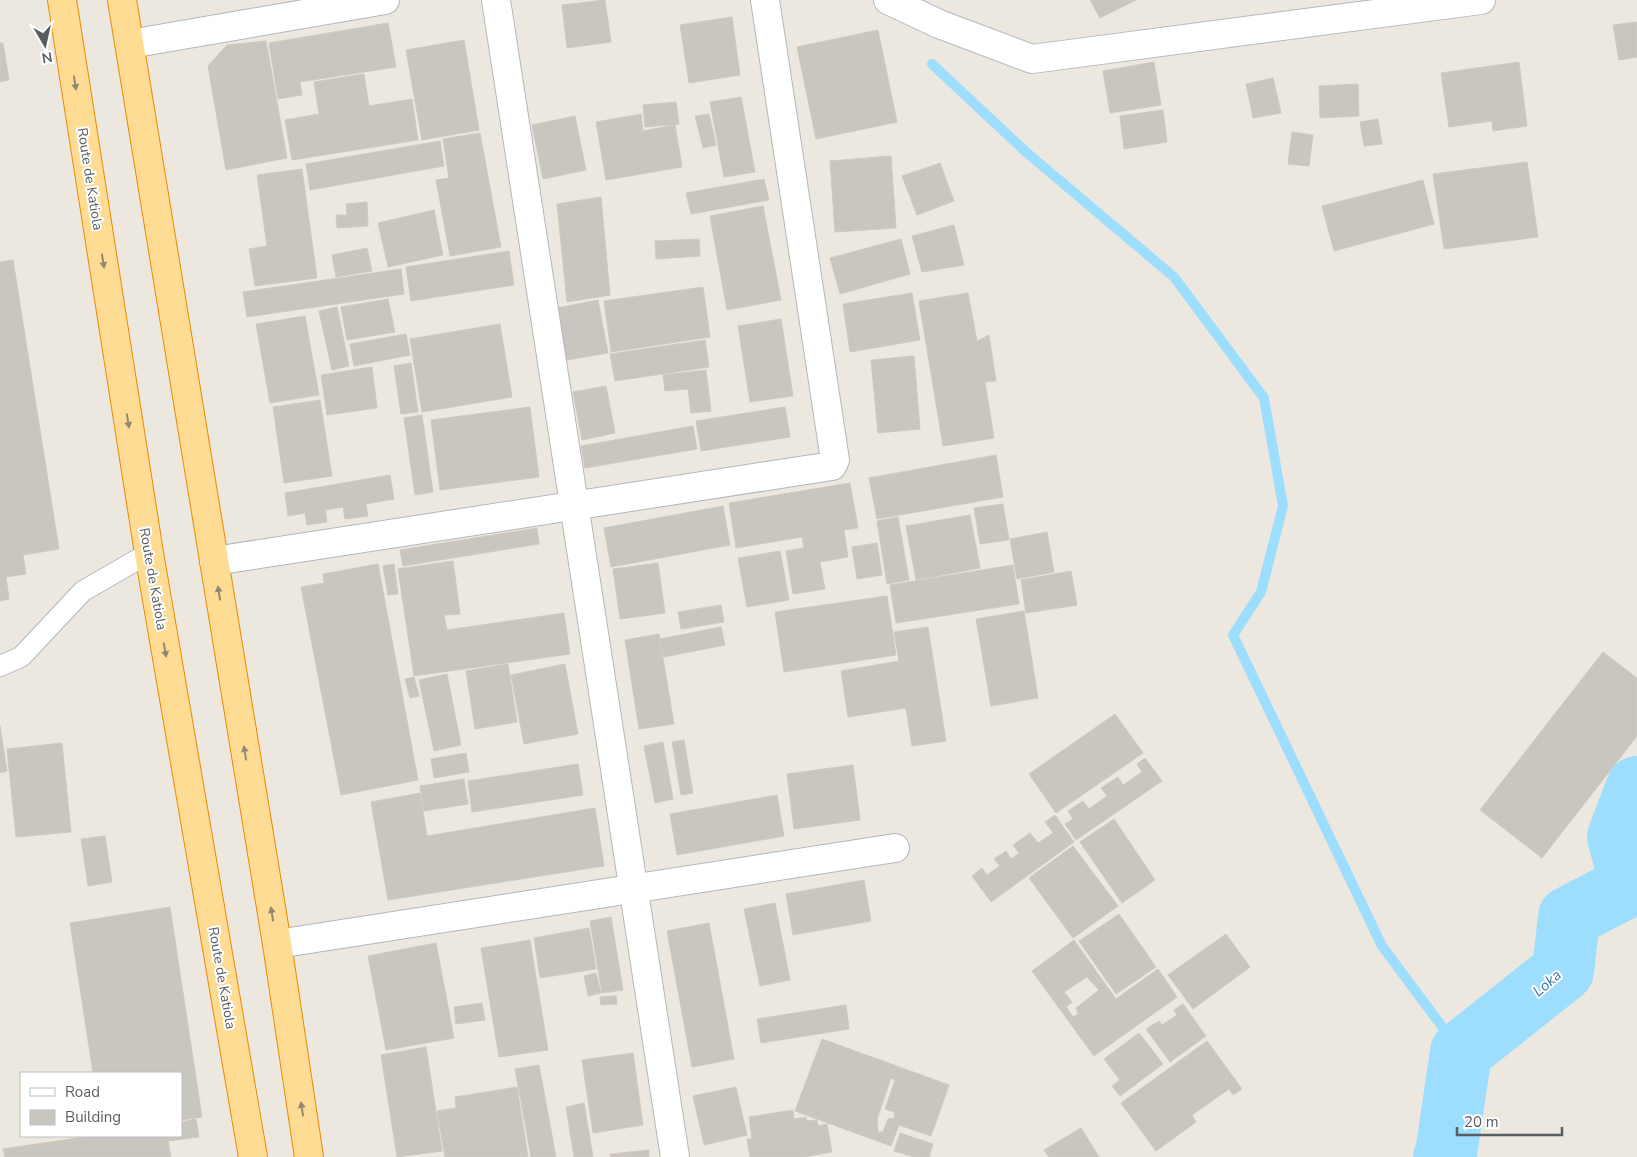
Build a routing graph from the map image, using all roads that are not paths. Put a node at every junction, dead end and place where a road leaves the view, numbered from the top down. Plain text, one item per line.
1 (62, 0) edge
2 (122, 0) edge
3 (385, 0) edge
4 (496, 0) edge
5 (766, 0) edge
6 (888, 0) edge
7 (1481, 0) edge
8 (1323, 10) edge
9 (130, 44) junction
10 (574, 505) junction
11 (149, 553) junction
12 (214, 561) junction
13 (0, 666) edge
14 (896, 848) dead end
15 (634, 889) junction
16 (277, 944) junction
17 (254, 1157) edge
18 (309, 1157) edge
19 (676, 1157) edge

1 -> 11 highway, Route de Katiola
2 - 9 highway
3 - 9 street
4 - 10 street
5 - 10 street
6 - 8 street
7 - 8 street
9 - 12 highway
10 - 12 street
10 - 15 street
11 - 13 lane
11 -> 17 highway, Route de Katiola
16 -> 12 highway
14 - 15 street
15 - 16 street
15 - 19 street
18 -> 16 highway

